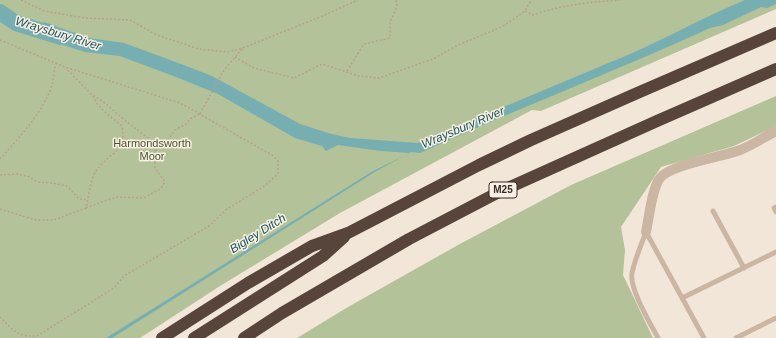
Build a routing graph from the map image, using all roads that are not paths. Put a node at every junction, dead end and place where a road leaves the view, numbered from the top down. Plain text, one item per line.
1 (776, 33) edge
2 (776, 70) edge
3 (776, 131) edge
4 (776, 207) edge
5 (713, 211) dead end
6 (776, 212) edge
7 (646, 232) junction
8 (348, 234) junction
9 (776, 252) edge
10 (744, 268) junction
11 (682, 298) junction
12 (776, 318) edge
13 (162, 338) edge
14 (194, 338) edge
15 (244, 338) edge
16 (658, 338) edge
17 (704, 338) edge
18 (736, 338) edge

1 - 8 highway
2 - 15 highway, M25
3 - 7 street
4 - 6 lane
5 - 10 lane
7 - 11 lane
7 - 16 lane
8 - 13 highway
8 - 14 highway
9 - 10 lane
10 - 11 lane
11 - 17 lane
12 - 18 lane

